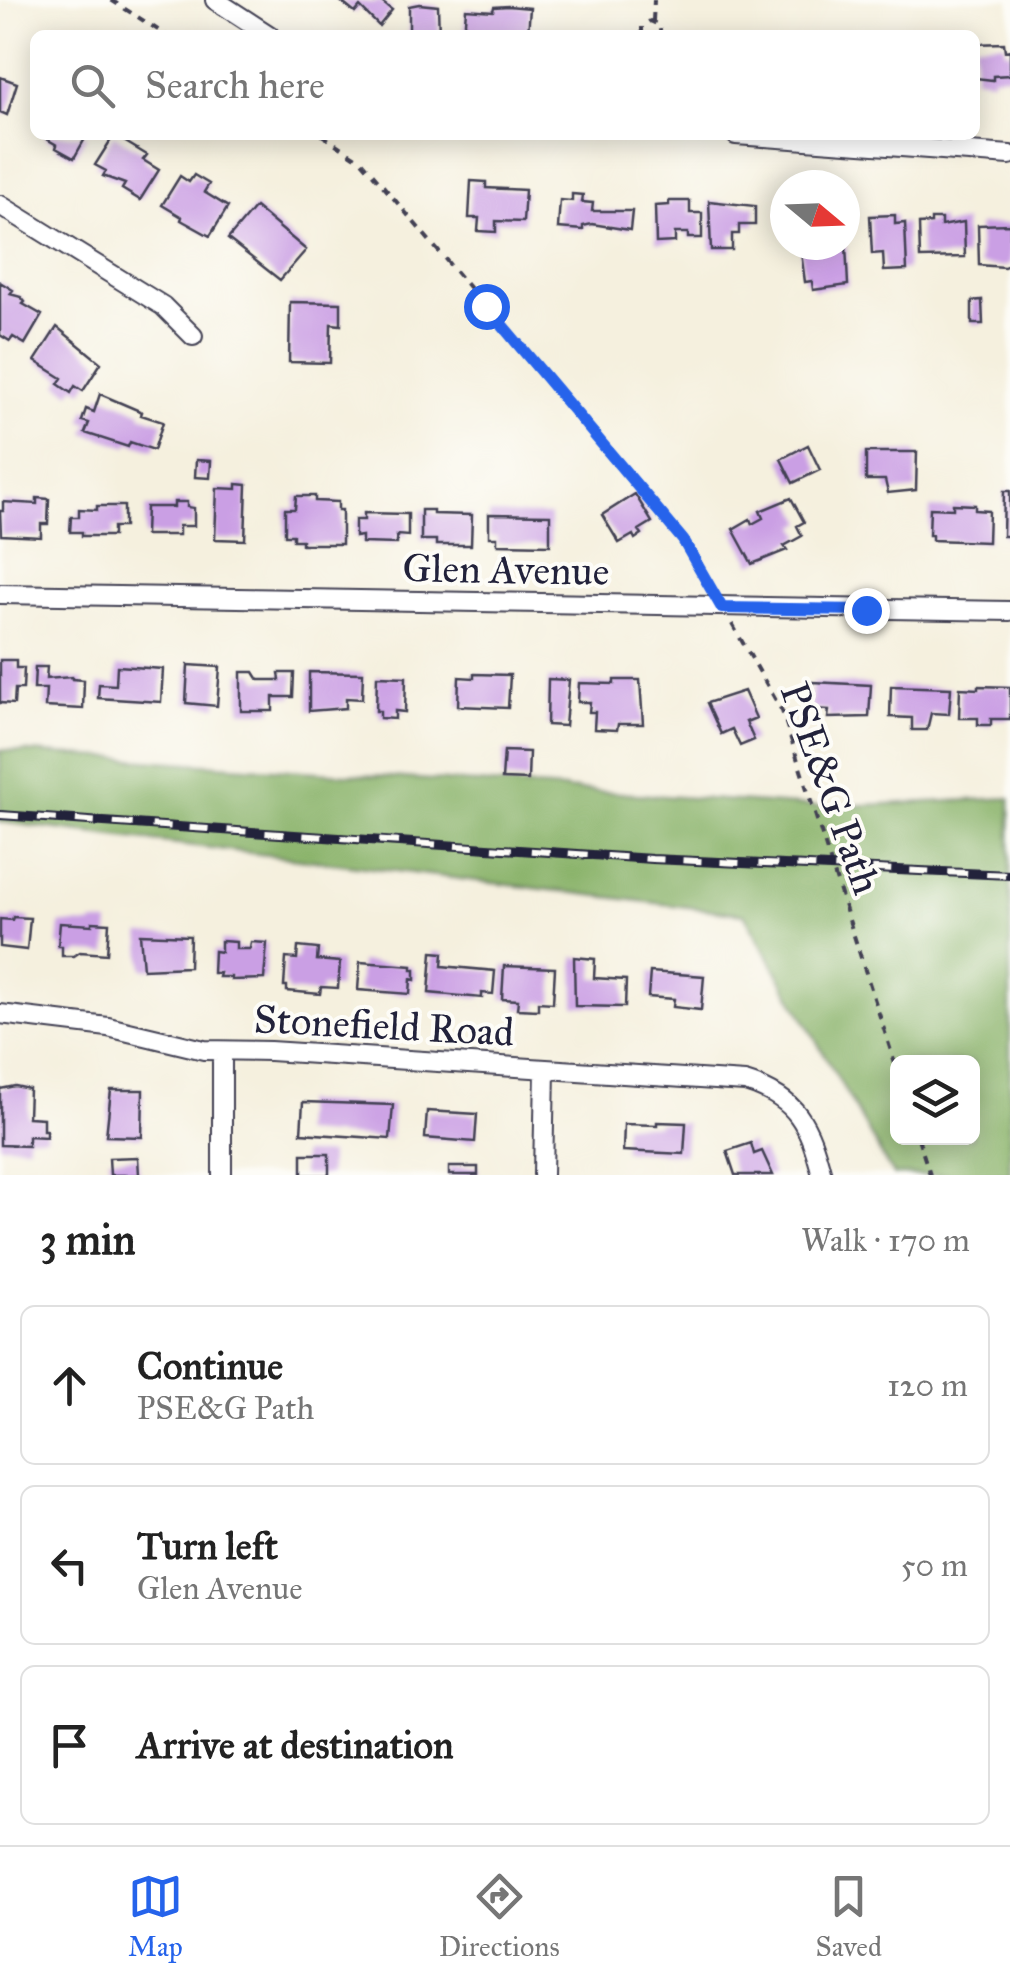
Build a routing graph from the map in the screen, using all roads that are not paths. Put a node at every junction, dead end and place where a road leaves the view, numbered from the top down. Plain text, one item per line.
1 (215, 0) edge
2 (262, 30) edge
3 (804, 140) edge
4 (1010, 155) edge
5 (0, 206) edge
6 (193, 336) dead end
7 (0, 594) edge
8 (1010, 611) edge
9 (0, 1014) edge
10 (222, 1052) junction
11 (544, 1069) junction
12 (222, 1175) edge
13 (543, 1175) edge
14 (822, 1175) edge

1 - 2 street
3 - 4 street
5 - 6 street
7 - 8 street, Glen Avenue
9 - 10 street, Stonefield Road
10 - 11 street, Stonefield Road
10 - 12 street
11 - 13 street
11 - 14 street, Stonefield Road

